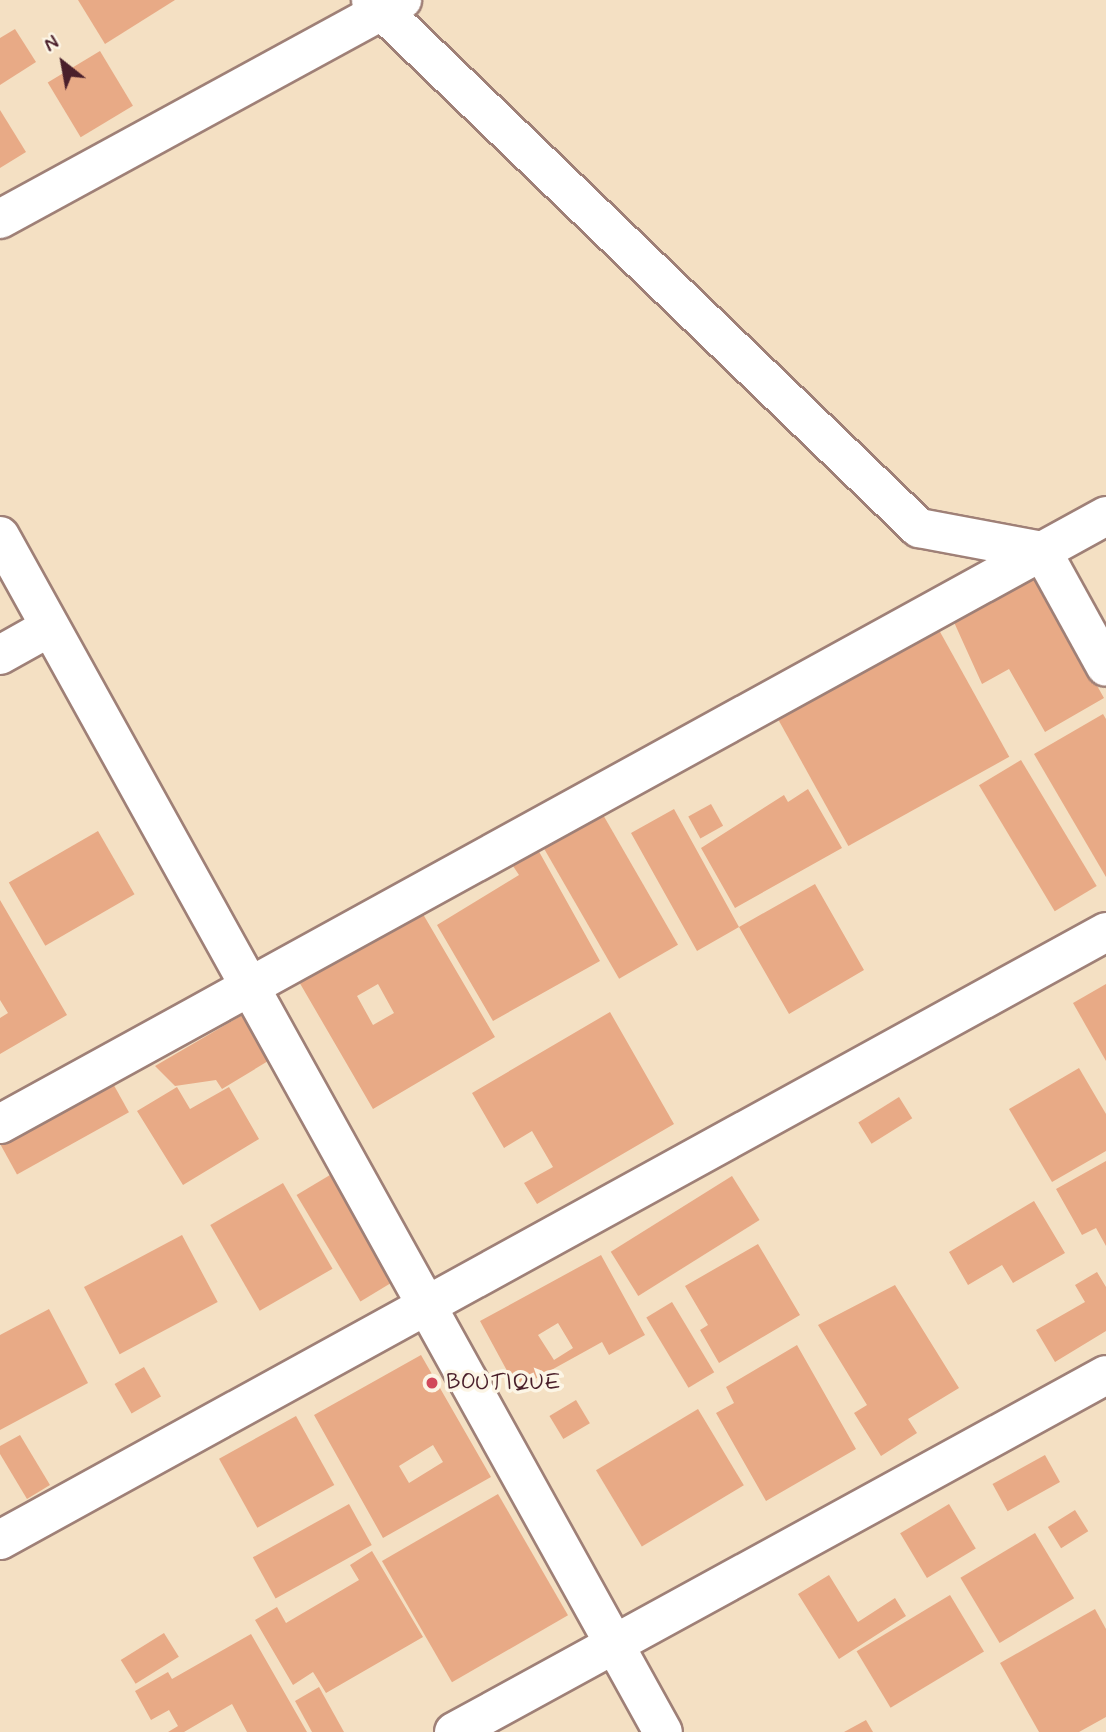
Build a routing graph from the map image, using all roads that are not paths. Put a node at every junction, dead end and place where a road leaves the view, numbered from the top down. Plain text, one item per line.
1 (384, 4) edge
2 (0, 219) edge
3 (1106, 516) edge
4 (0, 536) edge
5 (1042, 551) junction
6 (50, 627) junction
7 (0, 655) edge
8 (1106, 667) edge
9 (1106, 932) edge
10 (250, 986) junction
11 (0, 1124) edge
12 (427, 1306) junction
13 (1106, 1375) edge
14 (0, 1540) edge
15 (615, 1644) junction
16 (454, 1732) edge
17 (663, 1732) edge

1 - 2 street
1 - 5 street
3 - 5 street
4 - 6 street
5 - 8 street
5 - 10 street
6 - 7 street
6 - 10 street
9 - 12 street
10 - 11 street
10 - 12 street
12 - 14 street
12 - 15 street
13 - 15 street
15 - 16 street
15 - 17 street

